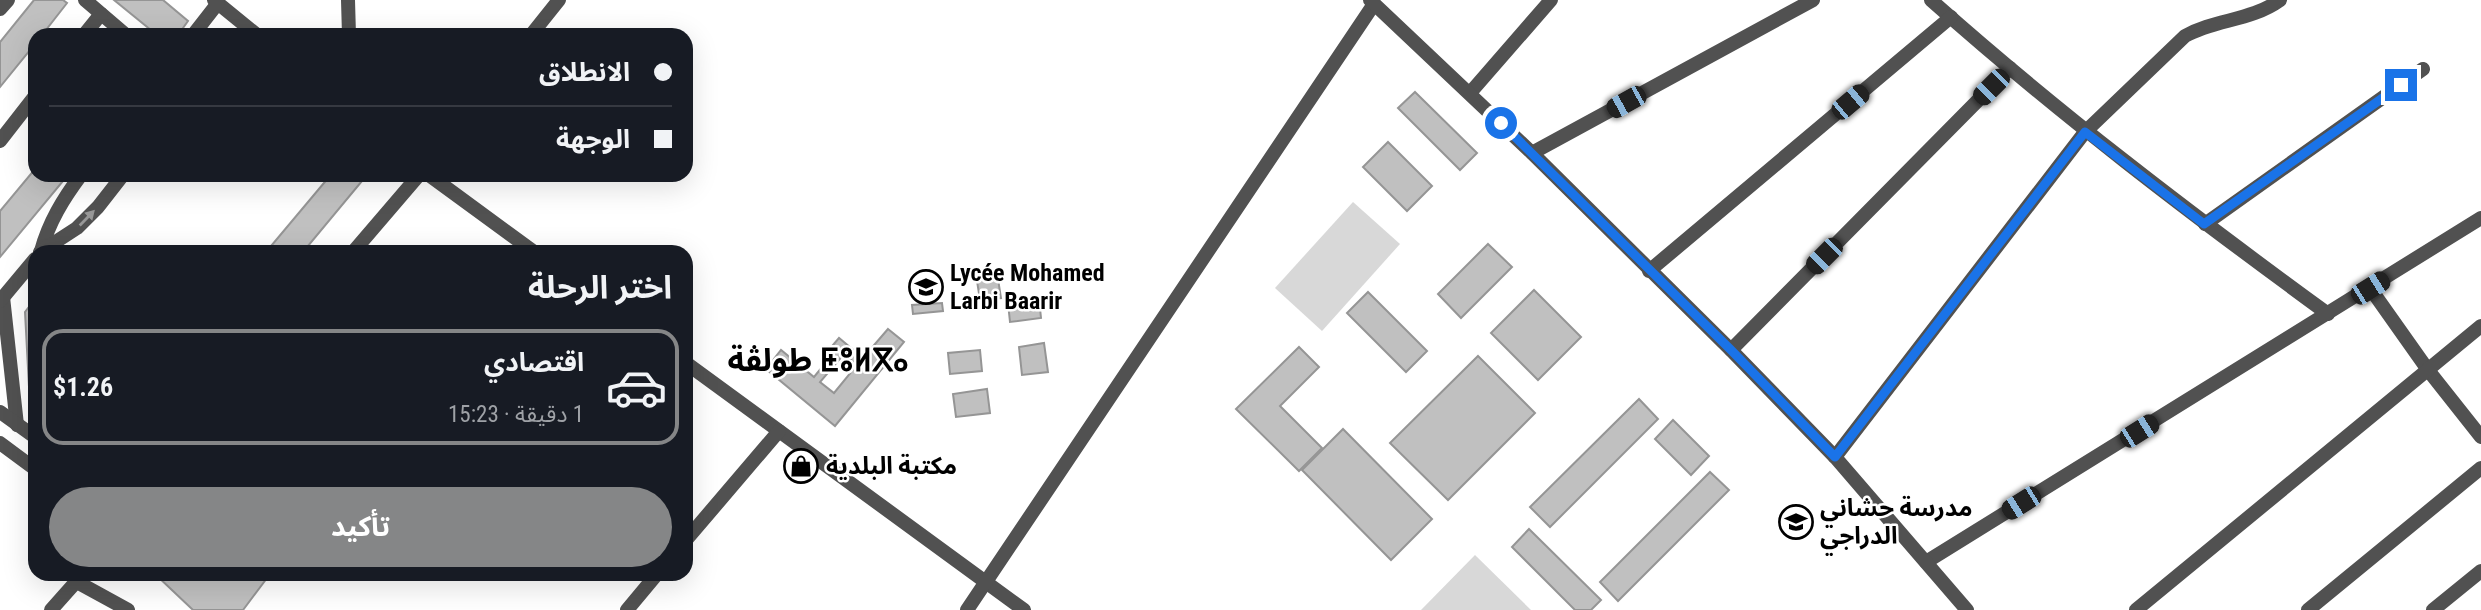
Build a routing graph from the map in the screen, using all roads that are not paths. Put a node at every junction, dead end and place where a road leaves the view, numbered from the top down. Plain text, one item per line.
1 (8, 0) edge
2 (85, 0) edge
3 (348, 0) edge
4 (558, 0) edge
5 (1551, 0) edge
6 (1813, 0) edge
7 (1931, 0) edge
8 (2280, 0) edge
9 (216, 2) edge
10 (1372, 2) edge
11 (0, 9) edge
12 (101, 14) junction
13 (1951, 17) junction
14 (90, 28) edge
15 (118, 28) edge
16 (198, 28) edge
17 (243, 28) edge
18 (349, 28) edge
19 (536, 28) edge
20 (2010, 68) junction
21 (2423, 69) dead end
22 (1470, 93) junction
23 (28, 106) edge
24 (2085, 132) junction
25 (0, 141) edge
26 (1532, 153) junction
27 (76, 182) edge
28 (116, 182) edge
29 (412, 182) edge
30 (439, 182) edge
31 (2481, 218) edge
32 (2204, 224) junction
33 (43, 245) edge
34 (52, 245) edge
35 (359, 245) edge
36 (524, 245) edge
37 (28, 267) edge
38 (1649, 271) junction
39 (2370, 288) junction
40 (2, 299) edge
41 (2328, 314) junction
42 (2481, 326) edge
43 (1731, 350) junction
44 (693, 368) edge
45 (2428, 370) junction
46 (0, 412) edge
47 (17, 425) junction
48 (779, 431) junction
49 (28, 433) edge
50 (2481, 437) edge
51 (0, 443) edge
52 (1835, 457) junction
53 (28, 464) edge
54 (2481, 468) edge
55 (693, 532) edge
56 (1926, 562) junction
57 (2481, 571) edge
58 (77, 581) edge
59 (84, 581) edge
60 (651, 581) edge
61 (985, 583) junction
62 (51, 610) edge
63 (128, 610) edge
64 (627, 610) edge
65 (967, 610) edge
66 (1024, 610) edge
67 (1966, 610) edge
68 (2136, 610) edge
69 (2308, 610) edge
70 (2433, 610) edge

1 - 11 street
2 - 12 street
3 - 18 street
4 - 19 street
5 - 22 street
6 - 26 street
7 - 13 street
8 - 24 street
9 - 16 street
9 - 17 street
10 - 22 street
10 - 61 street
12 - 14 street
12 - 15 street
13 - 20 street
13 - 38 street
20 - 24 street
20 - 43 street
21 - 32 street
22 - 26 street
23 - 25 street
24 - 32 street
24 - 52 street
26 - 38 street
27 - 33 street
34 -> 28 street
29 - 35 street
30 - 36 street
31 - 39 street
32 - 41 street
37 - 40 street
38 - 43 street
39 - 41 street
39 - 45 street
40 - 47 street
41 - 56 street
42 - 45 street
43 - 52 street
44 - 48 street
45 - 50 street
45 - 68 street
46 - 47 street
47 - 49 street
48 - 55 street
48 - 61 street
51 - 53 street
52 - 56 street
54 - 69 street
56 - 67 street
57 - 70 street
58 - 62 street
59 - 63 street
60 - 64 street
61 - 65 street
61 - 66 street

